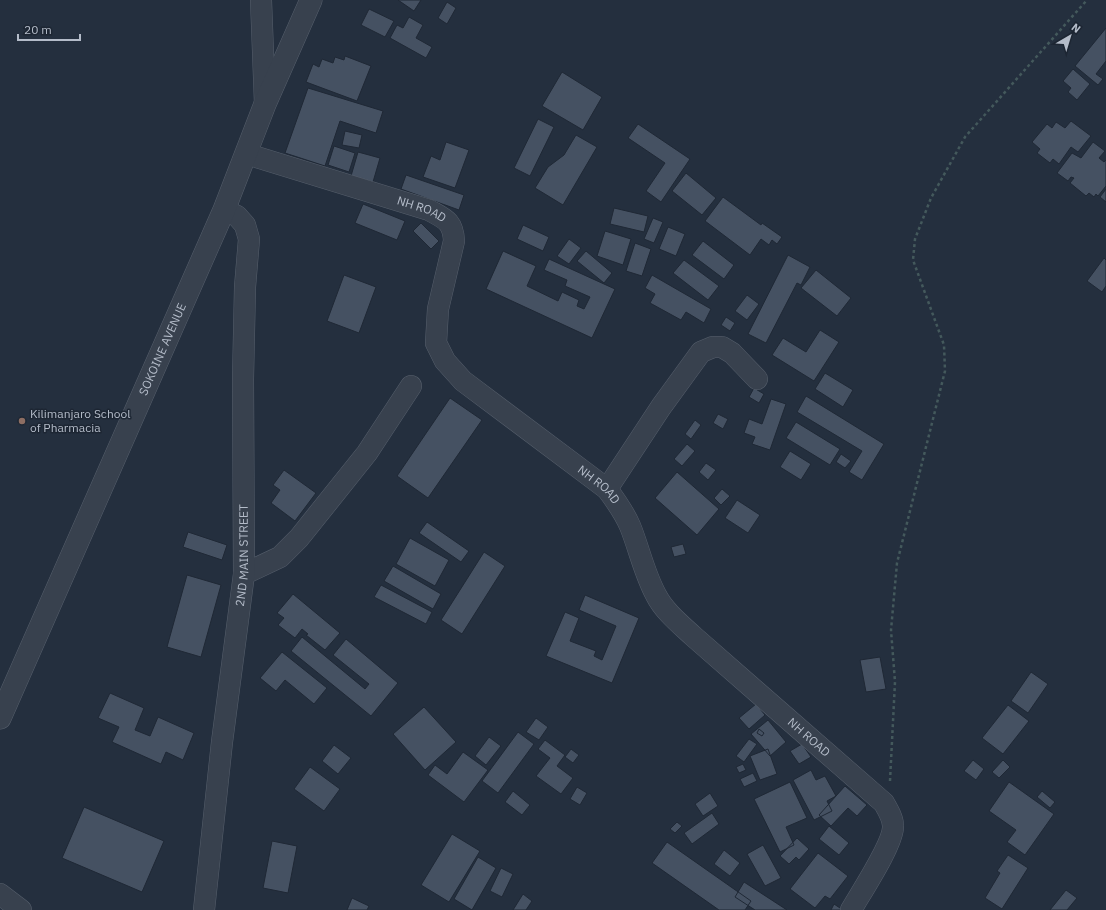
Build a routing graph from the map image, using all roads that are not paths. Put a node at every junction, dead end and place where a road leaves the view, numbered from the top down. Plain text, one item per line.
1 (261, 0) edge
2 (311, 0) edge
3 (264, 104) junction
4 (247, 154) junction
5 (224, 210) junction
6 (758, 379) dead end
7 (411, 386) dead end
8 (608, 489) junction
9 (244, 574) junction
10 (0, 718) edge
11 (0, 894) edge
12 (21, 910) edge
13 (204, 910) edge
14 (851, 910) edge

1 - 3 street
2 - 3 street, SOKOINE AVENUE
3 - 4 street, SOKOINE AVENUE
4 - 5 street, SOKOINE AVENUE
4 - 8 street, NH ROAD
5 - 9 street, 2ND MAIN STREET
5 - 10 street, SOKOINE AVENUE
6 - 8 street
7 - 9 street
8 - 14 street, NH ROAD
9 - 13 street, 2ND MAIN STREET
11 - 12 street

